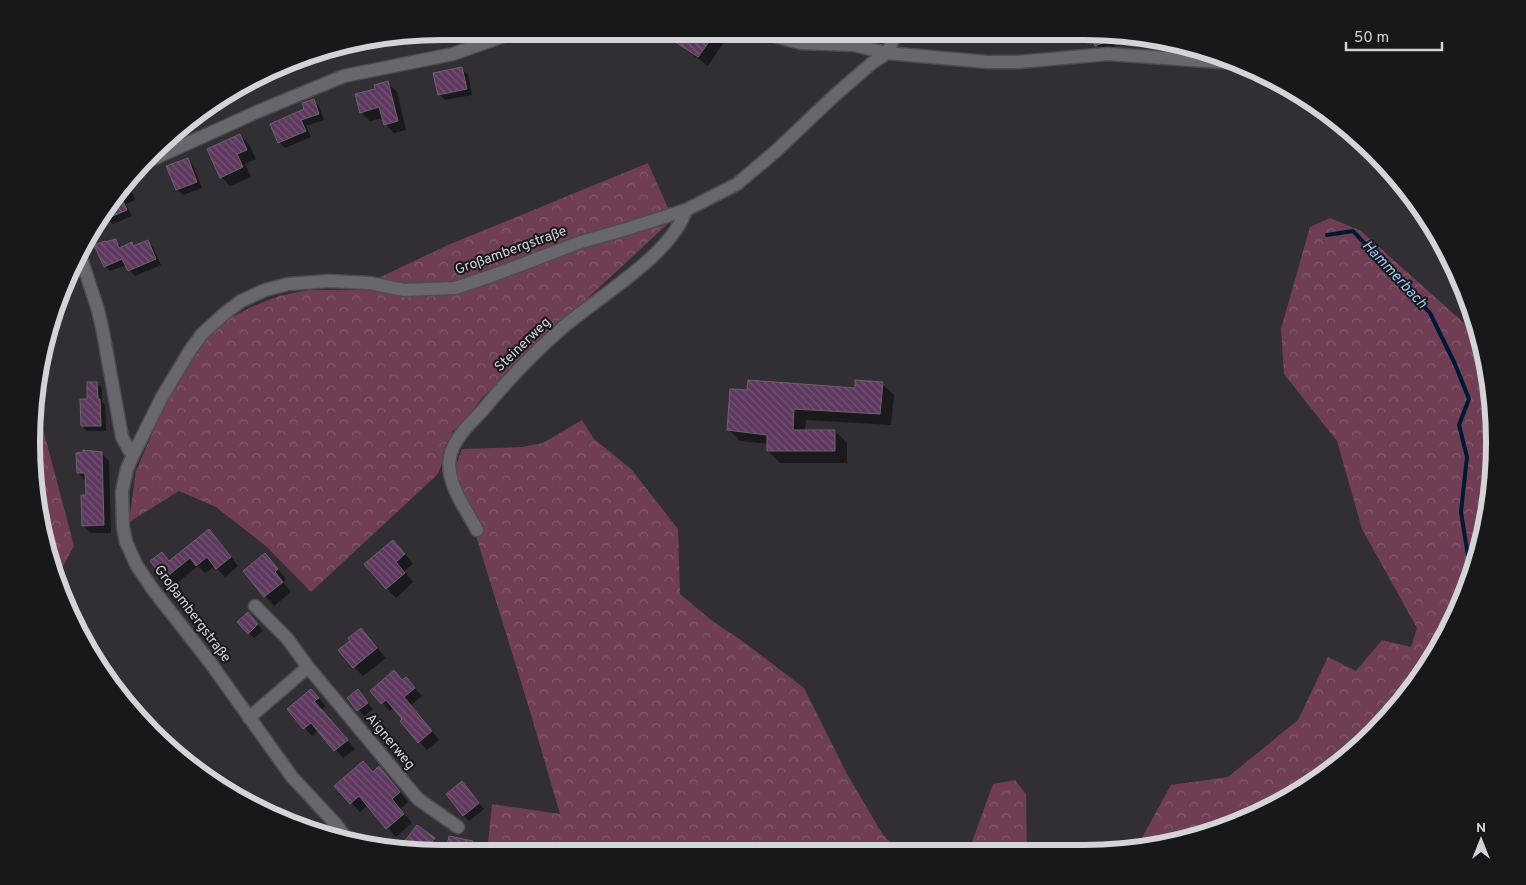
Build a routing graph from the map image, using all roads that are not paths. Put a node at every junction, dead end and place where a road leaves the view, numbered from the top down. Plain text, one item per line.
1 (493, 40) edge
2 (792, 40) edge
3 (893, 40) edge
4 (887, 53) junction
5 (1214, 62) edge
6 (163, 153) edge
7 (686, 210) junction
8 (81, 267) edge
9 (133, 455) junction
10 (477, 530) dead end
11 (255, 606) dead end
12 (308, 667) junction
13 (250, 718) junction
14 (458, 826) dead end
15 (342, 832) edge

1 - 6 street
2 - 4 street
3 - 4 street
4 - 5 street
4 - 7 street, Großambergstraße
7 - 9 street, Großambergstraße
7 - 10 street, Steinerweg
8 - 9 street
9 - 13 street, Großambergstraße
11 - 12 street, Aignerweg
12 - 13 street
12 - 14 street, Aignerweg
13 - 15 street, Großambergstraße

